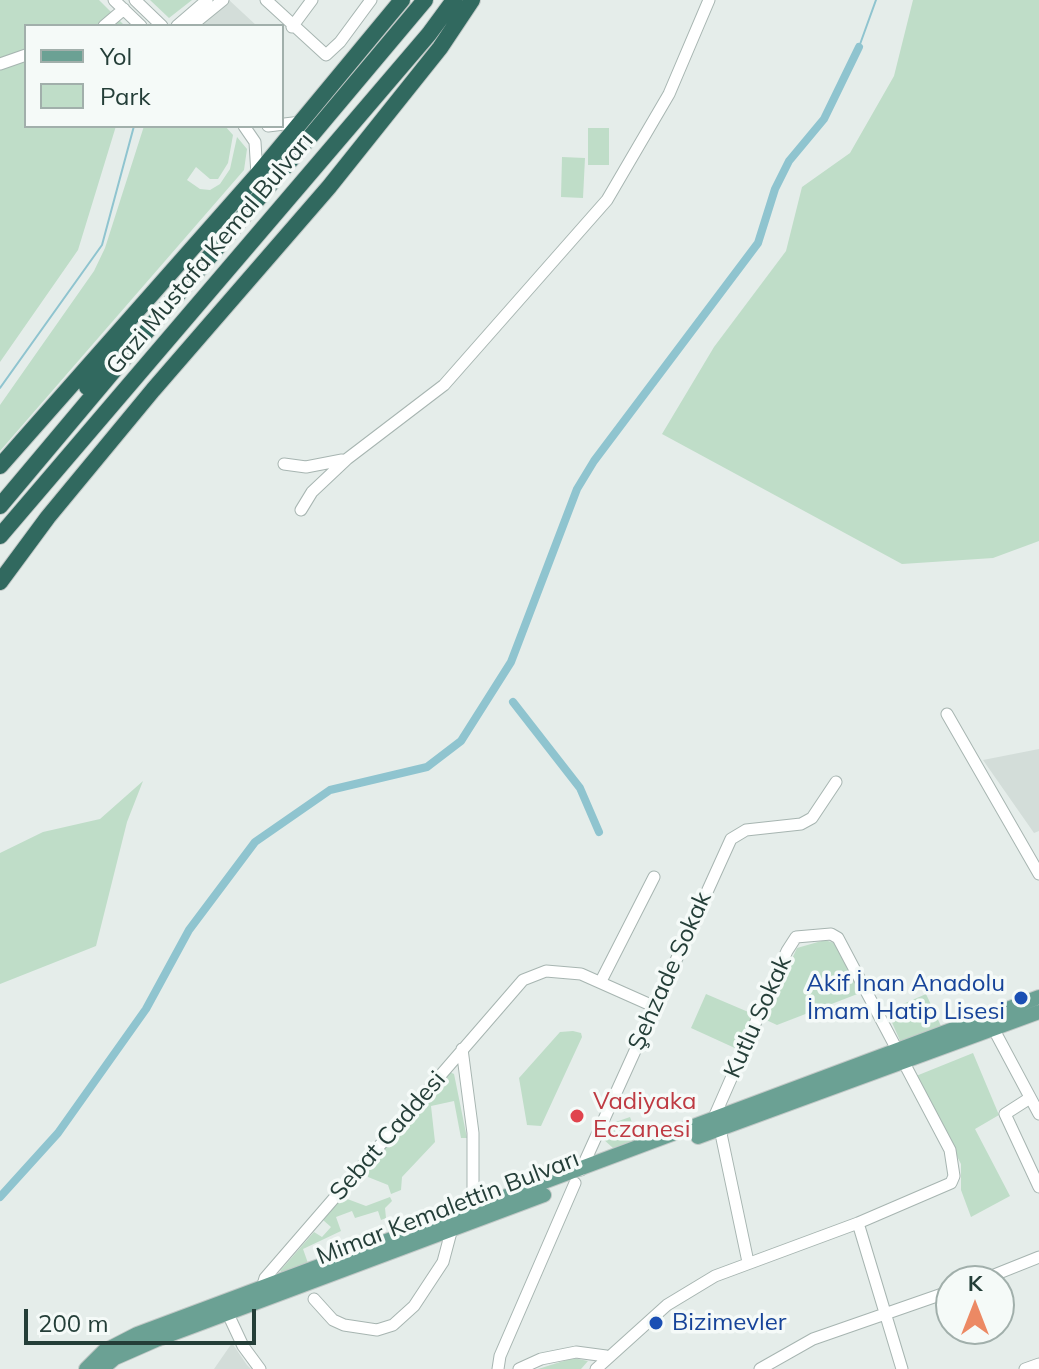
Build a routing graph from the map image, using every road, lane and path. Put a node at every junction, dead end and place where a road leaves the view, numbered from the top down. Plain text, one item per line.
1 (114, 0) edge
2 (135, 0) edge
3 (207, 0) edge
4 (223, 0) edge
5 (266, 0) edge
6 (312, 0) edge
7 (371, 0) edge
8 (402, 0) edge
9 (425, 0) edge
10 (454, 0) edge
11 (472, 0) edge
12 (709, 0) edge
13 (124, 9) junction
14 (106, 24) edge
15 (139, 24) edge
16 (160, 24) edge
17 (179, 24) edge
18 (193, 24) edge
19 (292, 27) junction
20 (429, 34) junction
21 (24, 56) edge
22 (0, 64) edge
23 (302, 122) junction
24 (284, 124) edge
25 (245, 128) edge
26 (257, 175) junction
27 (264, 262) junction
28 (347, 459) junction
29 (284, 464) dead end
30 (35, 465) junction
31 (0, 466) edge
32 (0, 506) edge
33 (301, 510) dead end
34 (48, 517) junction
35 (0, 536) edge
36 (0, 566) edge
37 (0, 582) edge
38 (947, 714) dead end
39 (836, 782) dead end
40 (1039, 874) edge
41 (654, 877) dead end
42 (601, 981) junction
43 (1039, 997) edge
44 (653, 1006) junction
45 (1039, 1012) edge
46 (993, 1028) junction
47 (462, 1049) junction
48 (899, 1056) junction
49 (1030, 1098) junction
50 (1039, 1114) edge
51 (716, 1125) junction
52 (578, 1177) junction
53 (1039, 1187) edge
54 (472, 1218) junction
55 (858, 1223) junction
56 (451, 1232) junction
57 (1039, 1257) edge
58 (748, 1262) junction
59 (1015, 1267) edge
60 (262, 1288) junction
61 (935, 1297) edge
62 (314, 1299) dead end
63 (228, 1314) junction
64 (887, 1315) junction
65 (606, 1356) junction
66 (1039, 1364) edge
67 (86, 1369) edge
68 (102, 1369) edge
69 (260, 1369) edge
70 (498, 1369) edge
71 (519, 1369) edge
72 (596, 1369) edge
73 (760, 1369) edge
74 (902, 1369) edge
75 (1025, 1369) edge

1 - 13 street
2 - 16 street
3 - 17 street
4 - 18 street
5 - 19 street
6 - 19 street
7 - 19 street
8 - 23 highway
9 - 30 highway, Gazi Mustafa Kemal Bulvarı
10 - 20 highway, Gazi Mustafa Kemal Bulvarı
11 - 27 highway
12 - 28 street
13 - 14 street
13 - 15 street
20 - 27 highway
20 - 35 highway, Gazi Mustafa Kemal Bulvarı
21 - 22 street
23 - 24 street
23 - 26 highway
25 - 26 street
26 - 30 highway
26 - 31 highway
27 - 34 highway
28 - 29 street
28 - 33 street
30 - 32 highway, Gazi Mustafa Kemal Bulvarı
34 - 36 highway
34 - 37 highway
38 - 40 street
39 - 44 street, Şehzade Sokak
41 - 42 street
42 - 44 street
42 - 47 street, Sebat Caddesi
43 - 48 main road
44 - 52 street, Şehzade Sokak
45 - 46 main road
46 - 48 main road
46 - 49 street
47 - 54 street
47 - 60 street, Sebat Caddesi
48 - 51 main road
48 - 51 street, Kutlu Sokak
48 - 55 street
49 - 50 street
49 - 53 street
51 - 52 main road
51 - 58 street
52 - 54 main road
52 - 70 street, Şehzade Sokak
54 - 56 main road, Mimar Kemalettin Bulvarı
54 - 60 main road
55 - 58 street
55 - 64 street
56 - 62 street
56 - 63 main road, Mimar Kemalettin Bulvarı
57 - 59 street
58 - 65 street
60 - 67 main road
61 - 64 street
63 - 68 main road, Mimar Kemalettin Bulvarı
63 - 69 street
64 - 73 street
64 - 74 street
65 - 71 street
65 - 72 street
66 - 75 street

